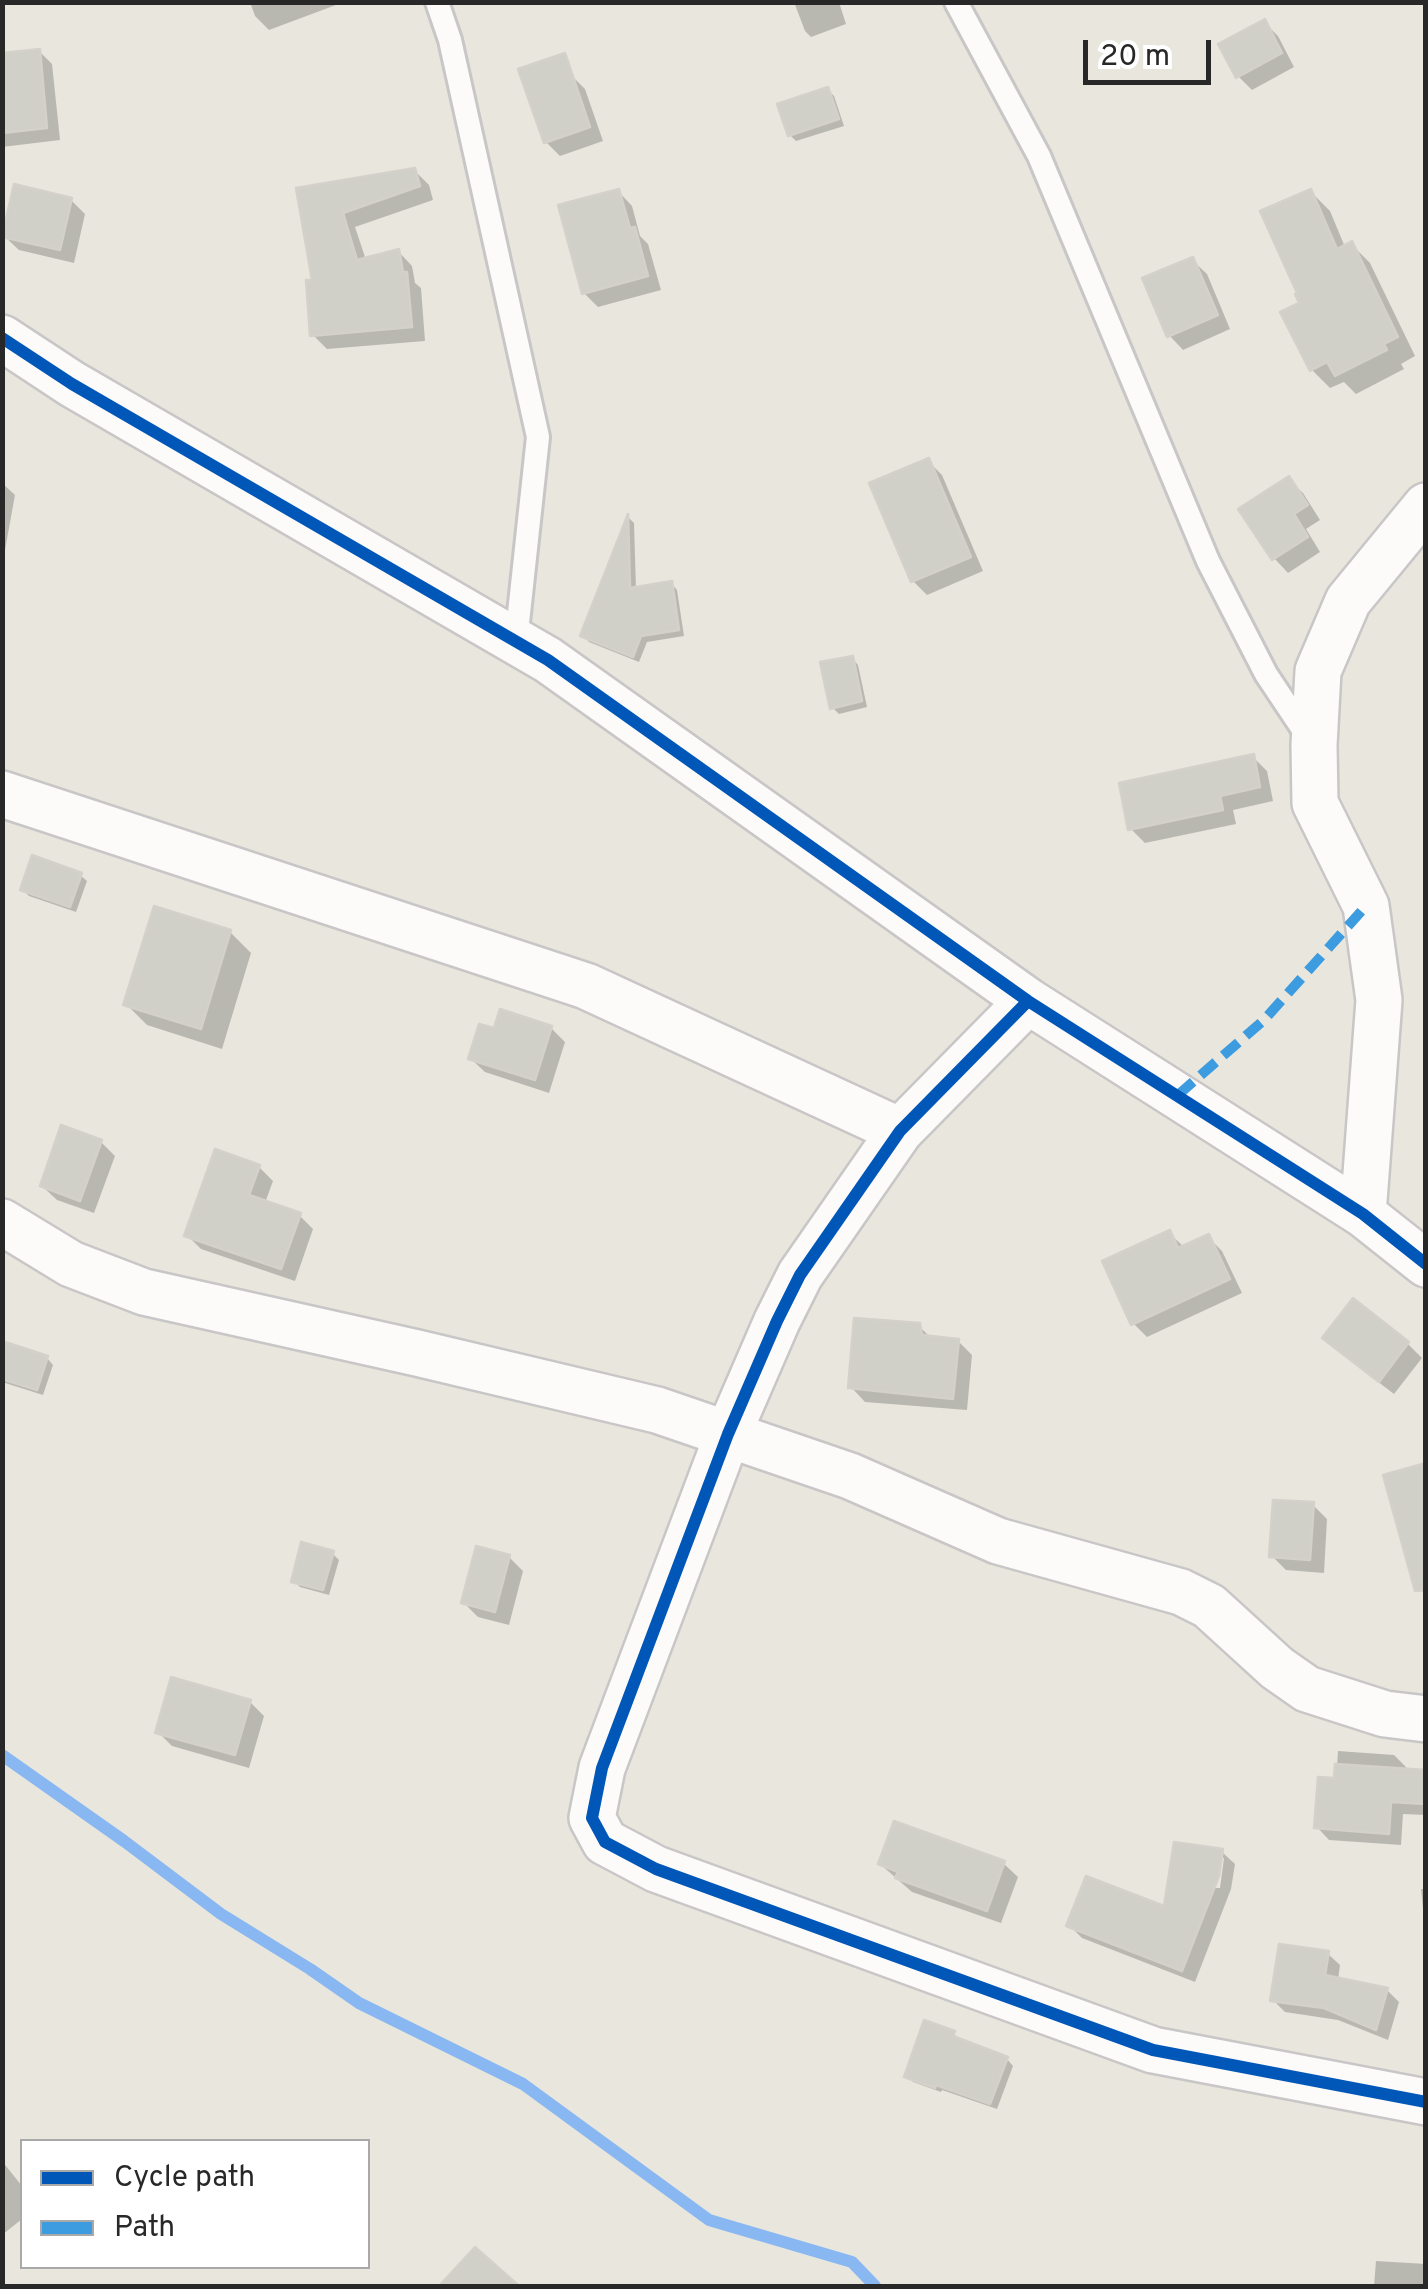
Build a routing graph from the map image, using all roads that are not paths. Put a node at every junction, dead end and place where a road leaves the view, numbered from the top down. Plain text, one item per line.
1 (438, 2) edge
2 (956, 2) edge
3 (2, 338) edge
4 (1426, 506) edge
5 (516, 641) junction
6 (1314, 745) junction
7 (2, 794) edge
8 (1028, 1001) junction
9 (900, 1130) junction
10 (1363, 1214) junction
11 (2, 1222) edge
12 (1426, 1264) edge
13 (728, 1434) junction
14 (1426, 1719) edge
15 (1426, 2102) edge

1 - 5 lane
2 - 6 lane
3 - 5 street
4 - 6 street
5 - 8 street
6 - 10 street
7 - 9 street
8 - 9 street
8 - 10 street
9 - 13 street
10 - 12 street
11 - 13 street
13 - 14 street
13 - 15 street

